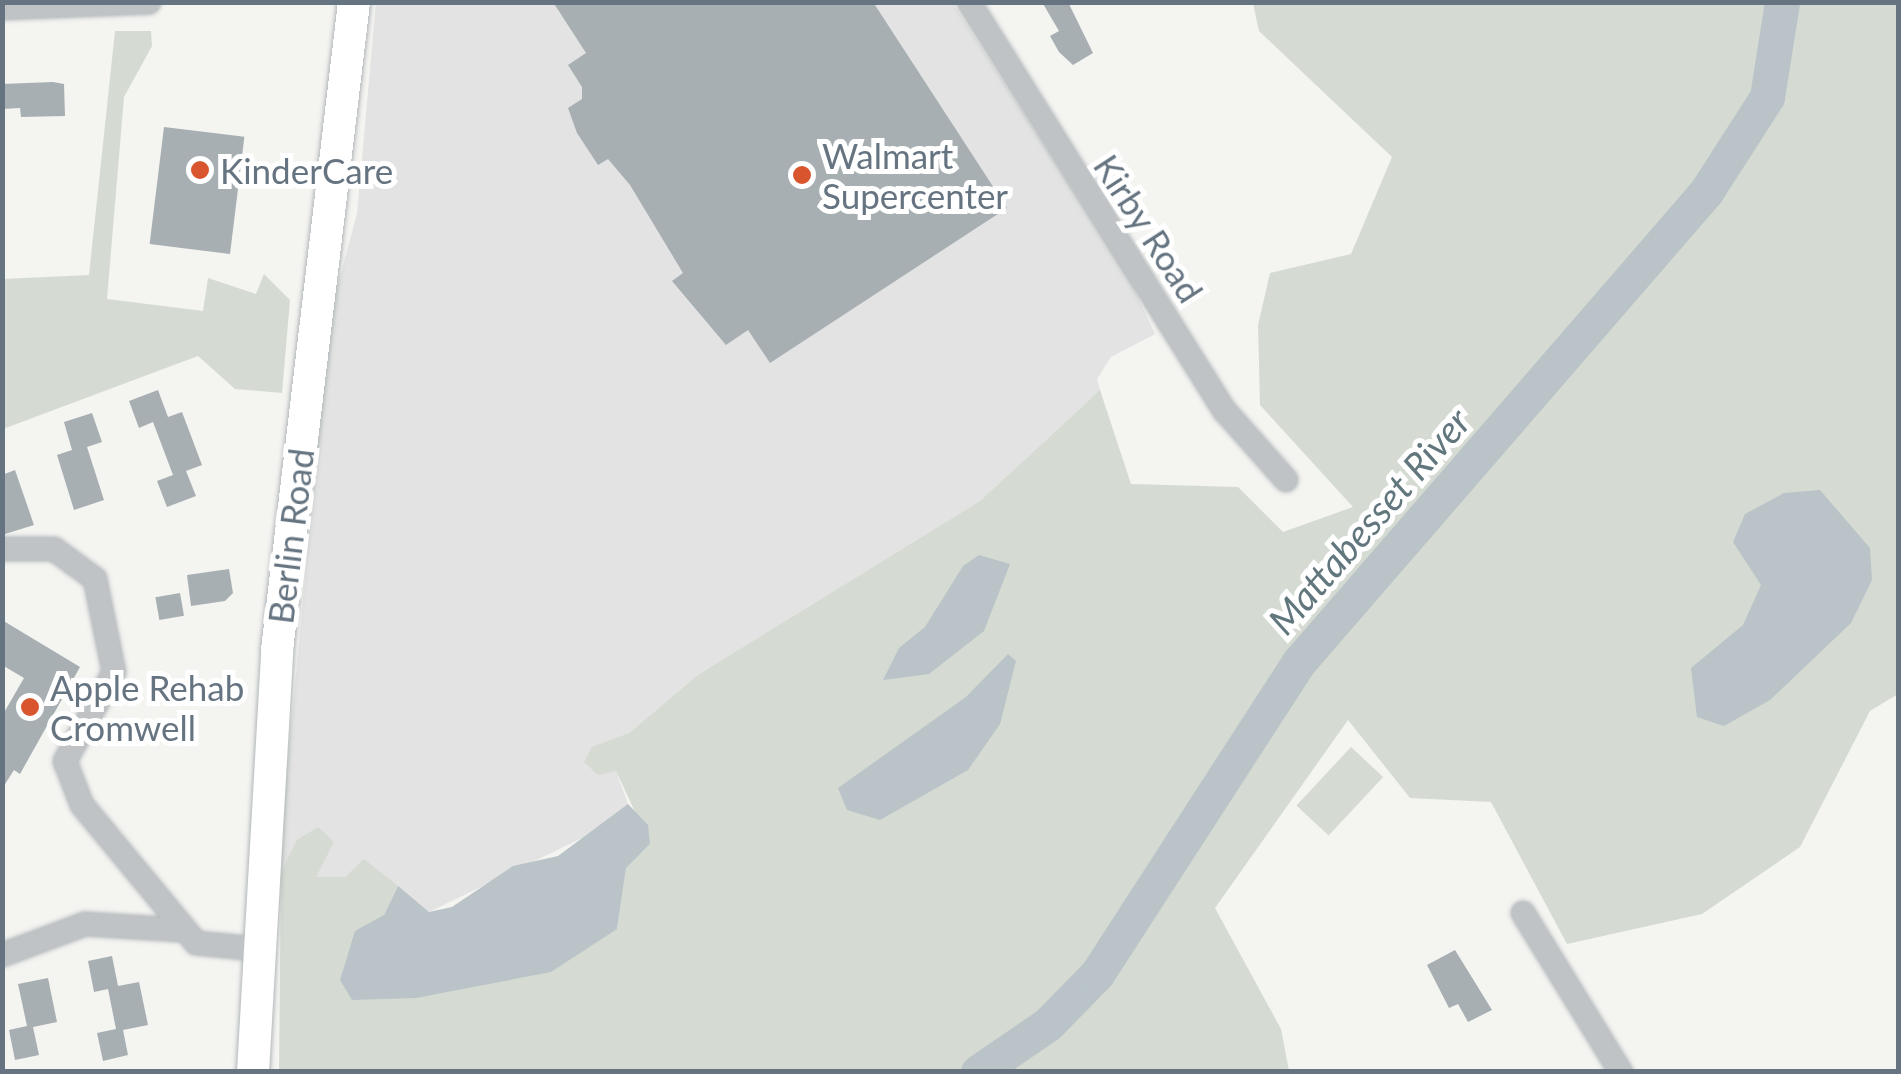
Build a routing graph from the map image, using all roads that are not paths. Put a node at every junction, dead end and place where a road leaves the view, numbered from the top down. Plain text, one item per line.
1 (150, 2) edge
2 (334, 2) edge
3 (969, 2) edge
4 (354, 3) edge
5 (2, 8) edge
6 (1286, 480) dead end
7 (2, 548) edge
8 (1524, 913) dead end
9 (182, 930) junction
10 (258, 948) junction
11 (2, 955) edge
12 (253, 1072) edge
13 (1621, 1072) edge

1 - 5 street
2 - 4 street
3 - 6 street, Kirby Road
4 - 10 main road, Berlin Road
7 - 9 street
8 - 13 street
9 - 10 street
9 - 11 street
10 - 12 main road, Berlin Road

